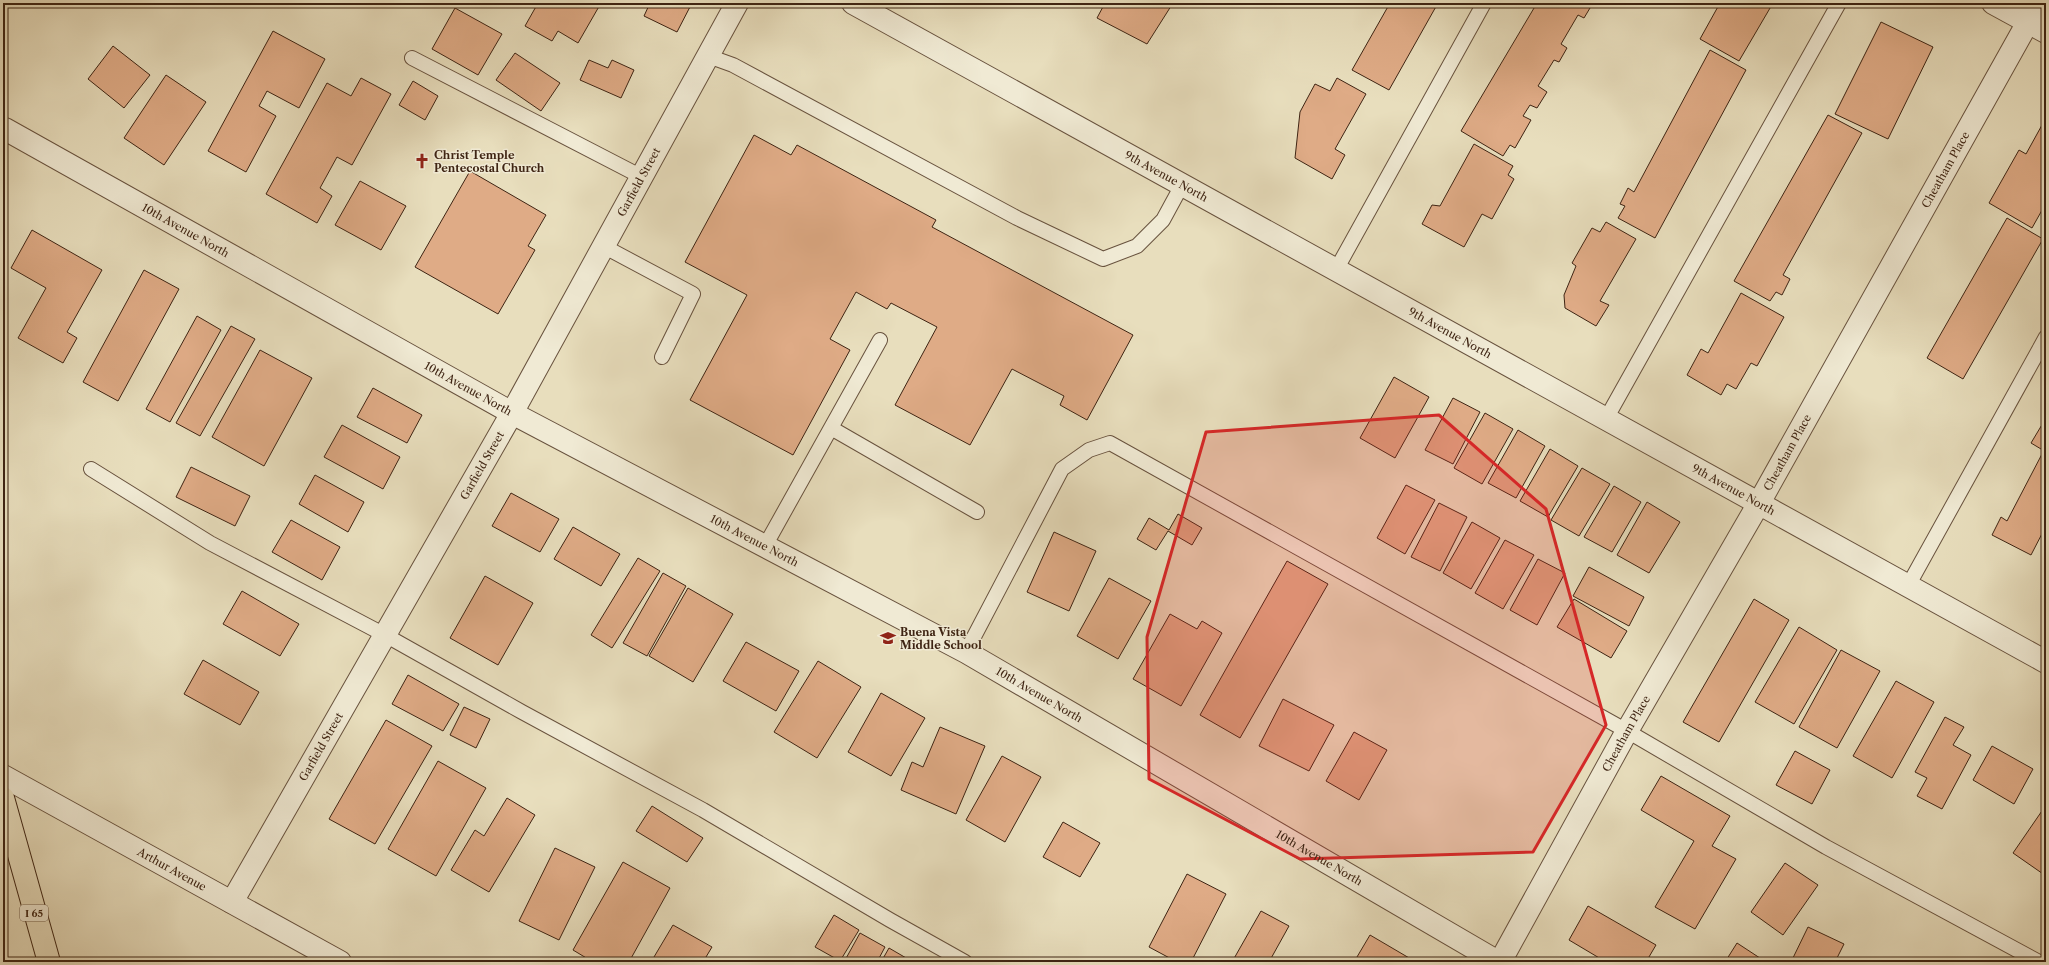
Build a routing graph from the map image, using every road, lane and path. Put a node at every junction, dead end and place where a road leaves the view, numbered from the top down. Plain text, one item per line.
1 (737, 3) edge
2 (853, 3) edge
3 (1484, 3) edge
4 (1839, 3) edge
5 (1993, 3) edge
6 (2037, 19) edge
7 (708, 56) junction
8 (412, 58) dead end
9 (5, 129) dead end
10 (642, 176) junction
11 (1182, 184) junction
12 (603, 246) junction
13 (1336, 270) junction
14 (2046, 337) edge
15 (880, 340) dead end
16 (662, 356) dead end
17 (512, 413) junction
18 (1606, 419) junction
19 (831, 428) junction
20 (91, 469) dead end
21 (1759, 503) junction
22 (977, 512) dead end
23 (764, 546) junction
24 (1908, 586) junction
25 (385, 635) junction
26 (966, 652) junction
27 (2046, 662) edge
28 (1627, 731) junction
29 (3, 776) edge
30 (3, 798) edge
31 (232, 902) junction
32 (48, 962) edge
33 (340, 962) edge
34 (965, 962) edge
35 (1499, 962) edge
36 (2039, 962) edge

1 - 7 street, Garfield Street
2 - 11 street, 9th Avenue North
3 - 13 lane
4 - 18 lane
5 - 6 street
6 - 21 street, Cheatham Place
7 - 10 street, Garfield Street
7 - 11 lane
8 - 10 lane
9 - 17 street, 10th Avenue North
10 - 12 street, Garfield Street
11 - 13 street, 9th Avenue North
12 - 16 lane
12 - 17 street, Garfield Street
13 - 18 street, 9th Avenue North
14 - 24 lane
15 - 19 lane
17 - 23 street, 10th Avenue North
17 - 25 street, Garfield Street
18 - 21 street, 9th Avenue North
19 - 22 lane
19 - 23 lane
20 - 25 lane
21 - 24 street, 9th Avenue North
21 - 28 street, Cheatham Place
23 - 26 street, 10th Avenue North
24 - 27 street, 9th Avenue North
25 - 31 street, Garfield Street
25 - 34 lane
26 - 28 lane
26 - 35 street, 10th Avenue North
28 - 35 street, Cheatham Place
28 - 36 lane
29 - 31 street, Arthur Avenue
30 - 32 highway, I 65
31 - 33 street, Arthur Avenue

